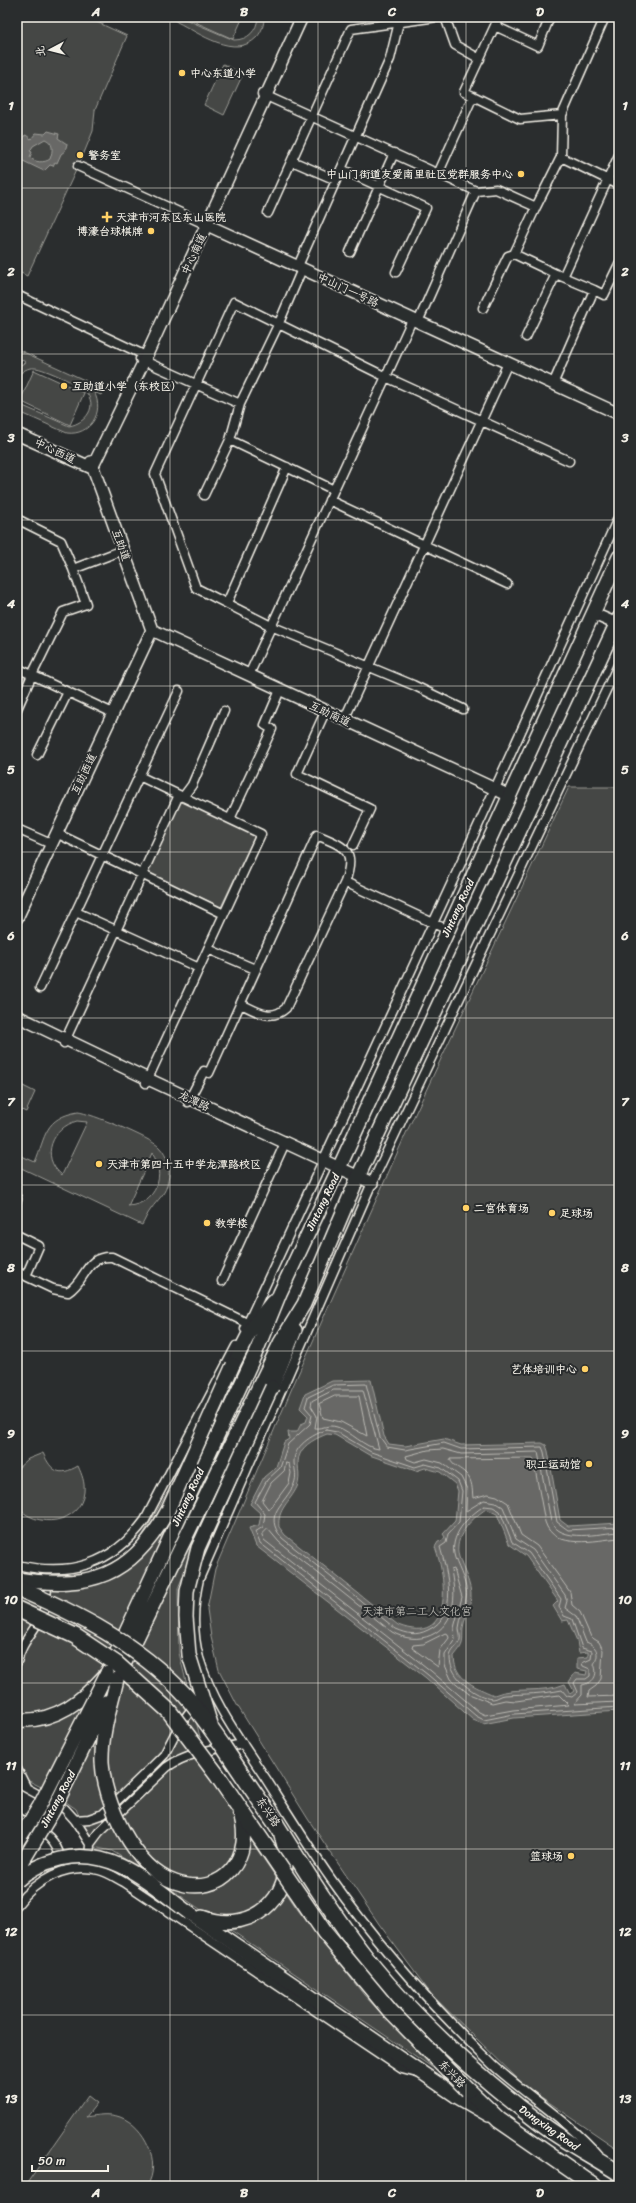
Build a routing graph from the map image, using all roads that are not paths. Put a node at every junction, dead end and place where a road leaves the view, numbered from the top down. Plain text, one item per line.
1 (296, 17) edge
2 (302, 17) edge
3 (438, 17) edge
4 (445, 17) edge
5 (499, 17) edge
6 (550, 17) edge
7 (605, 17) edge
8 (399, 22) junction
9 (495, 26) junction
10 (480, 59) junction
11 (263, 95) junction
12 (473, 96) junction
13 (562, 115) junction
14 (311, 116) junction
15 (356, 136) junction
16 (394, 153) junction
17 (619, 154) edge
18 (561, 156) junction
19 (292, 162) junction
20 (78, 166) dead end
21 (341, 169) junction
22 (438, 174) junction
23 (608, 179) junction
24 (336, 180) junction
25 (619, 185) edge
26 (379, 187) junction
27 (476, 191) junction
28 (536, 207) junction
29 (268, 213) dead end
30 (204, 224) junction
31 (350, 252) dead end
32 (514, 254) junction
33 (619, 264) edge
34 (300, 268) junction
35 (396, 272) dead end
36 (559, 275) junction
37 (594, 290) junction
38 (17, 296) edge
39 (483, 308) dead end
40 (415, 321) junction
41 (279, 323) junction
42 (526, 337) dead end
43 (143, 357) junction
44 (508, 363) junction
45 (386, 377) junction
46 (196, 384) junction
47 (553, 384) junction
48 (240, 404) junction
49 (619, 414) edge
50 (482, 420) junction
51 (17, 427) edge
52 (17, 434) edge
53 (230, 440) junction
54 (569, 461) dead end
55 (91, 464) junction
56 (287, 467) junction
57 (334, 490) junction
58 (204, 495) dead end
59 (329, 500) junction
60 (619, 516) edge
61 (17, 519) edge
62 (424, 546) junction
63 (123, 550) junction
64 (619, 557) edge
65 (73, 569) junction
66 (507, 584) dead end
67 (227, 603) junction
68 (594, 614) junction
69 (618, 622) edge
70 (271, 626) junction
71 (152, 630) junction
72 (619, 664) edge
73 (369, 667) junction
74 (17, 668) edge
75 (32, 675) junction
76 (249, 675) junction
77 (280, 690) junction
78 (179, 691) dead end
79 (68, 692) junction
80 (17, 709) edge
81 (463, 709) dead end
82 (224, 711) dead end
83 (325, 712) junction
84 (113, 713) junction
85 (344, 720) junction
86 (37, 755) dead end
87 (139, 776) junction
88 (495, 789) junction
89 (181, 796) junction
90 (510, 796) junction
91 (230, 819) junction
92 (17, 829) edge
93 (56, 834) junction
94 (51, 844) junction
95 (353, 845) dead end
96 (102, 856) junction
97 (141, 874) junction
98 (345, 882) junction
99 (76, 912) junction
100 (224, 914) junction
101 (17, 918) edge
102 (433, 922) junction
103 (448, 930) junction
104 (116, 931) junction
105 (208, 949) junction
106 (199, 968) junction
107 (256, 969) junction
108 (40, 988) dead end
109 (240, 1004) junction
110 (17, 1016) edge
111 (17, 1021) edge
112 (64, 1041) junction
113 (147, 1081) junction
114 (189, 1101) junction
115 (284, 1145) junction
116 (322, 1163) junction
117 (338, 1170) junction
118 (358, 1179) junction
119 (371, 1185) junction
120 (17, 1235) edge
121 (17, 1272) edge
122 (26, 1276) junction
123 (222, 1281) dead end
124 (280, 1293) junction
125 (304, 1304) junction
126 (251, 1325) junction
127 (17, 1565) edge
128 (49, 1570) junction
129 (17, 1579) edge
130 (17, 1588) edge
131 (17, 1609) edge
132 (17, 1662) edge
133 (112, 1676) junction
134 (209, 1684) junction
135 (17, 1720) edge
136 (214, 1734) junction
137 (243, 1744) junction
138 (17, 1769) edge
139 (17, 1783) edge
140 (26, 1787) junction
141 (234, 1800) junction
142 (17, 1817) edge
143 (75, 1820) junction
144 (276, 1824) junction
145 (17, 1842) edge
146 (90, 1844) junction
147 (89, 1869) junction
148 (17, 1871) edge
149 (64, 1871) junction
150 (17, 1881) edge
151 (17, 1905) edge
152 (189, 1913) junction
153 (429, 2076) junction
154 (483, 2078) joint
155 (468, 2090) joint
156 (499, 2120) junction
157 (606, 2165) junction
158 (619, 2173) edge
159 (593, 2186) edge

1 - 11 street, 中心南道
2 - 11 street, 中心南道
3 - 8 street
4 - 10 street
5 - 9 street
6 - 9 street
7 - 13 street
8 - 14 street
8 - 15 street
9 - 10 street
10 - 12 street
11 - 14 street
11 - 30 street, 中心南道
12 - 13 street
12 - 22 street
13 - 18 street
14 - 15 street
14 - 19 street
15 - 16 street
15 - 21 street
16 - 22 street
16 - 26 street
17 - 23 street
18 - 23 street
18 - 28 street
19 - 24 street
19 - 29 street
20 - 30 street, 中山门一号路
21 - 24 street
21 - 26 street
22 - 27 street
23 - 25 street
23 - 36 street
24 - 34 street
26 - 31 street
26 - 35 street
27 - 28 street
27 - 40 street
28 - 32 street
30 - 34 street, 中山门一号路
30 - 43 street, 中心南道
32 - 36 street
32 - 39 street
33 - 37 street
34 - 40 street, 中山门一号路
34 - 41 street
36 - 37 street
36 - 42 street
37 - 47 street
38 - 43 street
40 - 44 street, 中山门一号路
40 - 45 street
41 - 45 street
41 - 46 street
41 - 48 street
43 - 46 street
43 - 55 street, 中心南道
44 - 47 street, 中山门一号路
44 - 50 street
45 - 50 street
45 - 57 street
46 - 48 street
46 - 67 street
47 - 49 street, 中山门一号路
48 - 53 street
50 - 54 street
50 - 62 street
51 - 55 street, 中心西道
52 - 55 street, 中心西道
53 - 56 street
53 - 58 street
55 - 63 street, 互助道
56 - 57 street
56 - 67 street
57 - 59 street
59 - 62 street
59 - 70 street
60 - 88 street
61 - 65 street
62 - 66 street
62 - 73 street
63 - 65 street
63 - 71 street, 互助道
64 - 68 main road, Jintang Road
65 - 75 street
67 - 70 street
68 - 69 street
68 - 90 main road, Jintang Road
69 - 118 main road, Jintang Road
70 - 73 street
70 - 76 street
71 - 76 street, 互助南道
71 - 84 street, 互助西道
72 - 119 street
73 - 81 street
73 - 85 street
74 - 75 street
75 - 79 street
75 - 80 street
76 - 77 street, 互助南道
77 - 83 street, 互助南道
77 - 91 street
78 - 87 street
79 - 84 street
79 - 86 street
82 - 89 street
83 - 85 street, 互助南道
83 - 95 street
84 - 93 street, 互助西道
85 - 88 street, 互助南道
87 - 89 street
87 - 96 street
88 - 90 street, 互助南道
88 - 102 street
89 - 91 street
89 - 97 street
90 - 103 main road, Jintang Road
91 - 100 street
92 - 94 street
93 - 94 street, 互助西道
93 - 96 street
94 - 101 street, 互助西道
96 - 97 street
96 - 99 street
97 - 100 street
97 - 104 street
98 - 102 street
98 - 107 street
98 - 109 street
99 - 104 street
99 - 108 street
100 - 105 street
102 - 103 street
102 - 116 street
103 - 117 main road, Jintang Road
104 - 106 street
104 - 112 street
105 - 106 street
105 - 107 street
106 - 113 street
107 - 109 street
109 - 114 street
110 - 112 street, 龙潭路
111 - 112 street, 龙潭路
112 - 113 street, 龙潭路
113 - 114 street, 龙潭路
114 - 115 street, 龙潭路
115 - 116 street, 龙潭路
115 - 123 street
116 - 117 street, 龙潭路
116 - 126 street
117 - 118 street, 龙潭路
117 - 124 main road, Jintang Road
118 - 119 street, 龙潭路
118 - 125 main road, Jintang Road
119 - 134 street
120 - 122 street
121 - 122 street
122 - 126 street
124 - 126 main road
124 - 133 main road, Jintang Road
125 - 133 main road, Jintang Road
125 - 136 main road, bridge
126 - 128 street
126 - 129 main road, bridge
127 - 128 street
128 - 132 street
130 - 136 highway, 东兴路, bridge
131 - 141 highway, 东兴路, bridge
133 - 135 main road, bridge
133 - 141 main road, bridge
133 - 145 main road, Jintang Road, bridge
133 - 148 main road, Jintang Road, bridge
134 - 137 street
134 - 143 street
136 - 144 highway, 东兴路, bridge
137 - 146 street
137 - 157 street
138 - 140 street
139 - 140 street
140 - 143 street
141 - 155 highway, 东兴路, bridge
142 - 149 street
143 - 146 street
144 - 152 main road
144 - 154 highway, 东兴路
146 - 147 street
147 - 149 street
147 - 153 street
149 - 151 street
150 - 152 main road, bridge
152 - 153 main road
153 - 156 main road
154 - 157 highway, Dongxing Road
155 - 156 highway, Dongxing Road
156 - 159 highway, Dongxing Road
157 - 158 highway, Dongxing Road

